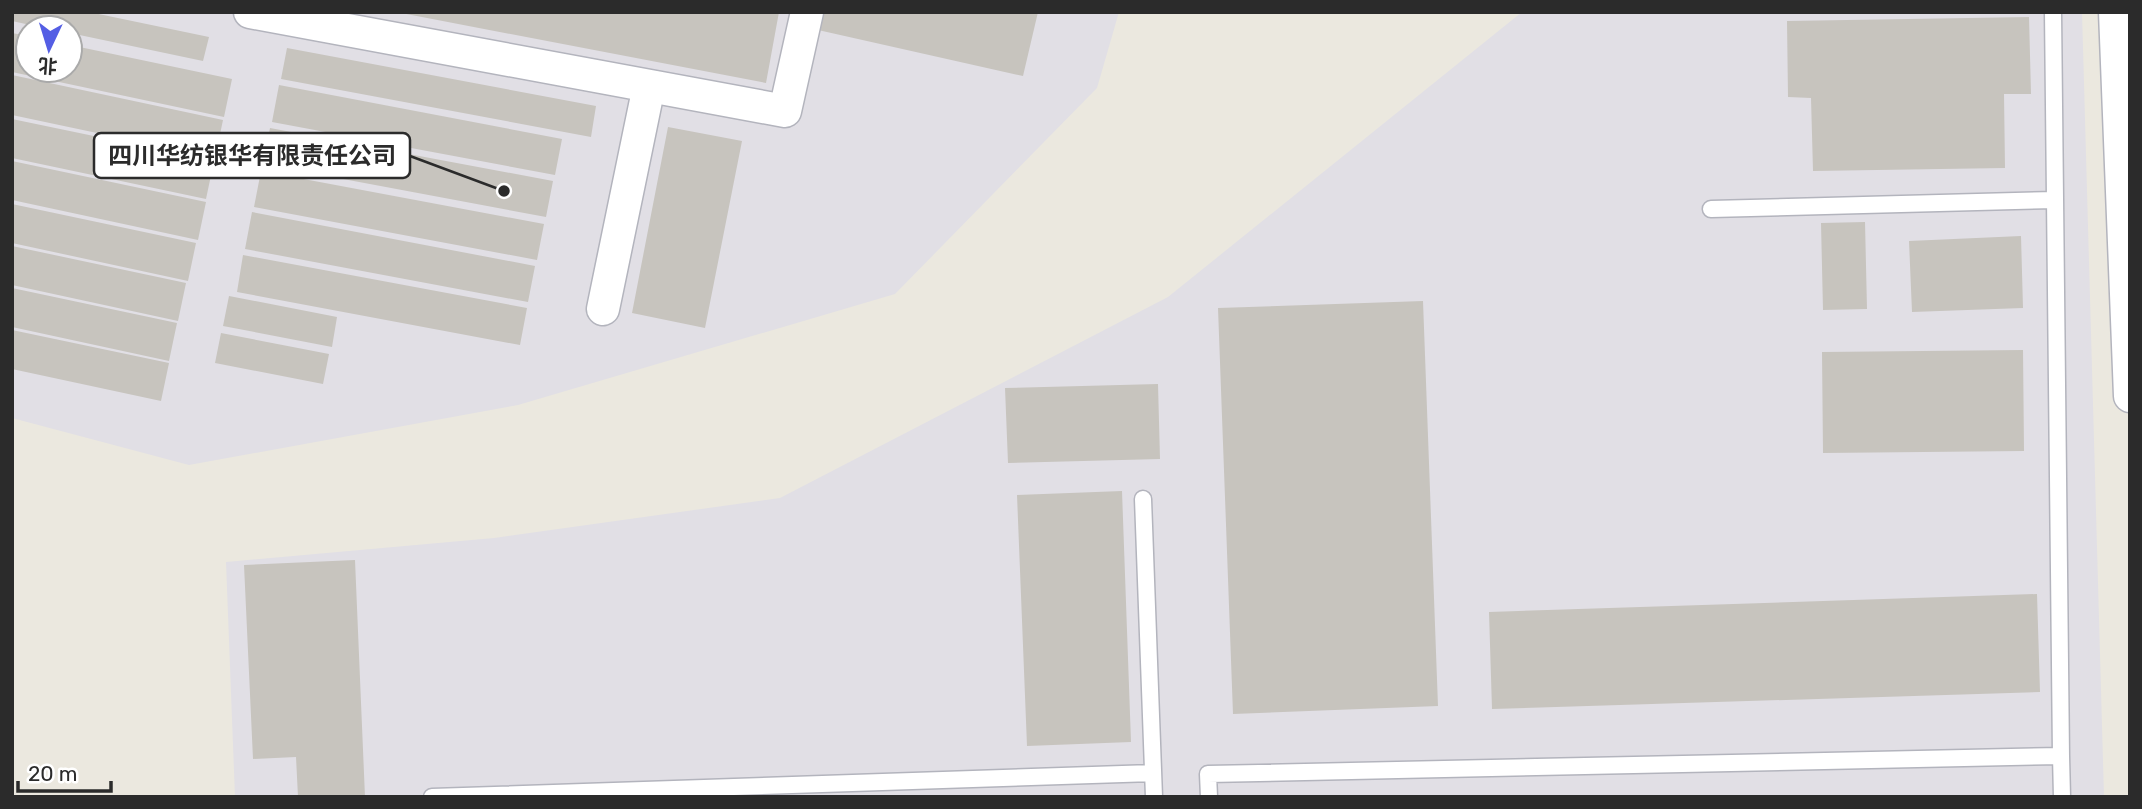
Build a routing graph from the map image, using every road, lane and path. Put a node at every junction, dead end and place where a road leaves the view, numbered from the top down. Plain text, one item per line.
1 (250, 12) edge
2 (807, 12) edge
3 (2053, 12) edge
4 (2115, 12) edge
5 (649, 86) junction
6 (2054, 200) junction
7 (1711, 209) dead end
8 (603, 309) dead end
9 (2130, 396) edge
10 (1143, 499) dead end
11 (2061, 756) junction
12 (1153, 773) junction
13 (432, 797) edge
14 (1154, 797) edge
15 (1209, 797) edge
16 (2062, 797) edge

1 - 5 street
2 - 5 street
3 - 6 lane
4 - 9 street
5 - 8 street
6 - 7 lane
6 - 11 lane
10 - 12 lane
11 - 15 lane
11 - 16 lane
12 - 13 lane
12 - 14 lane

